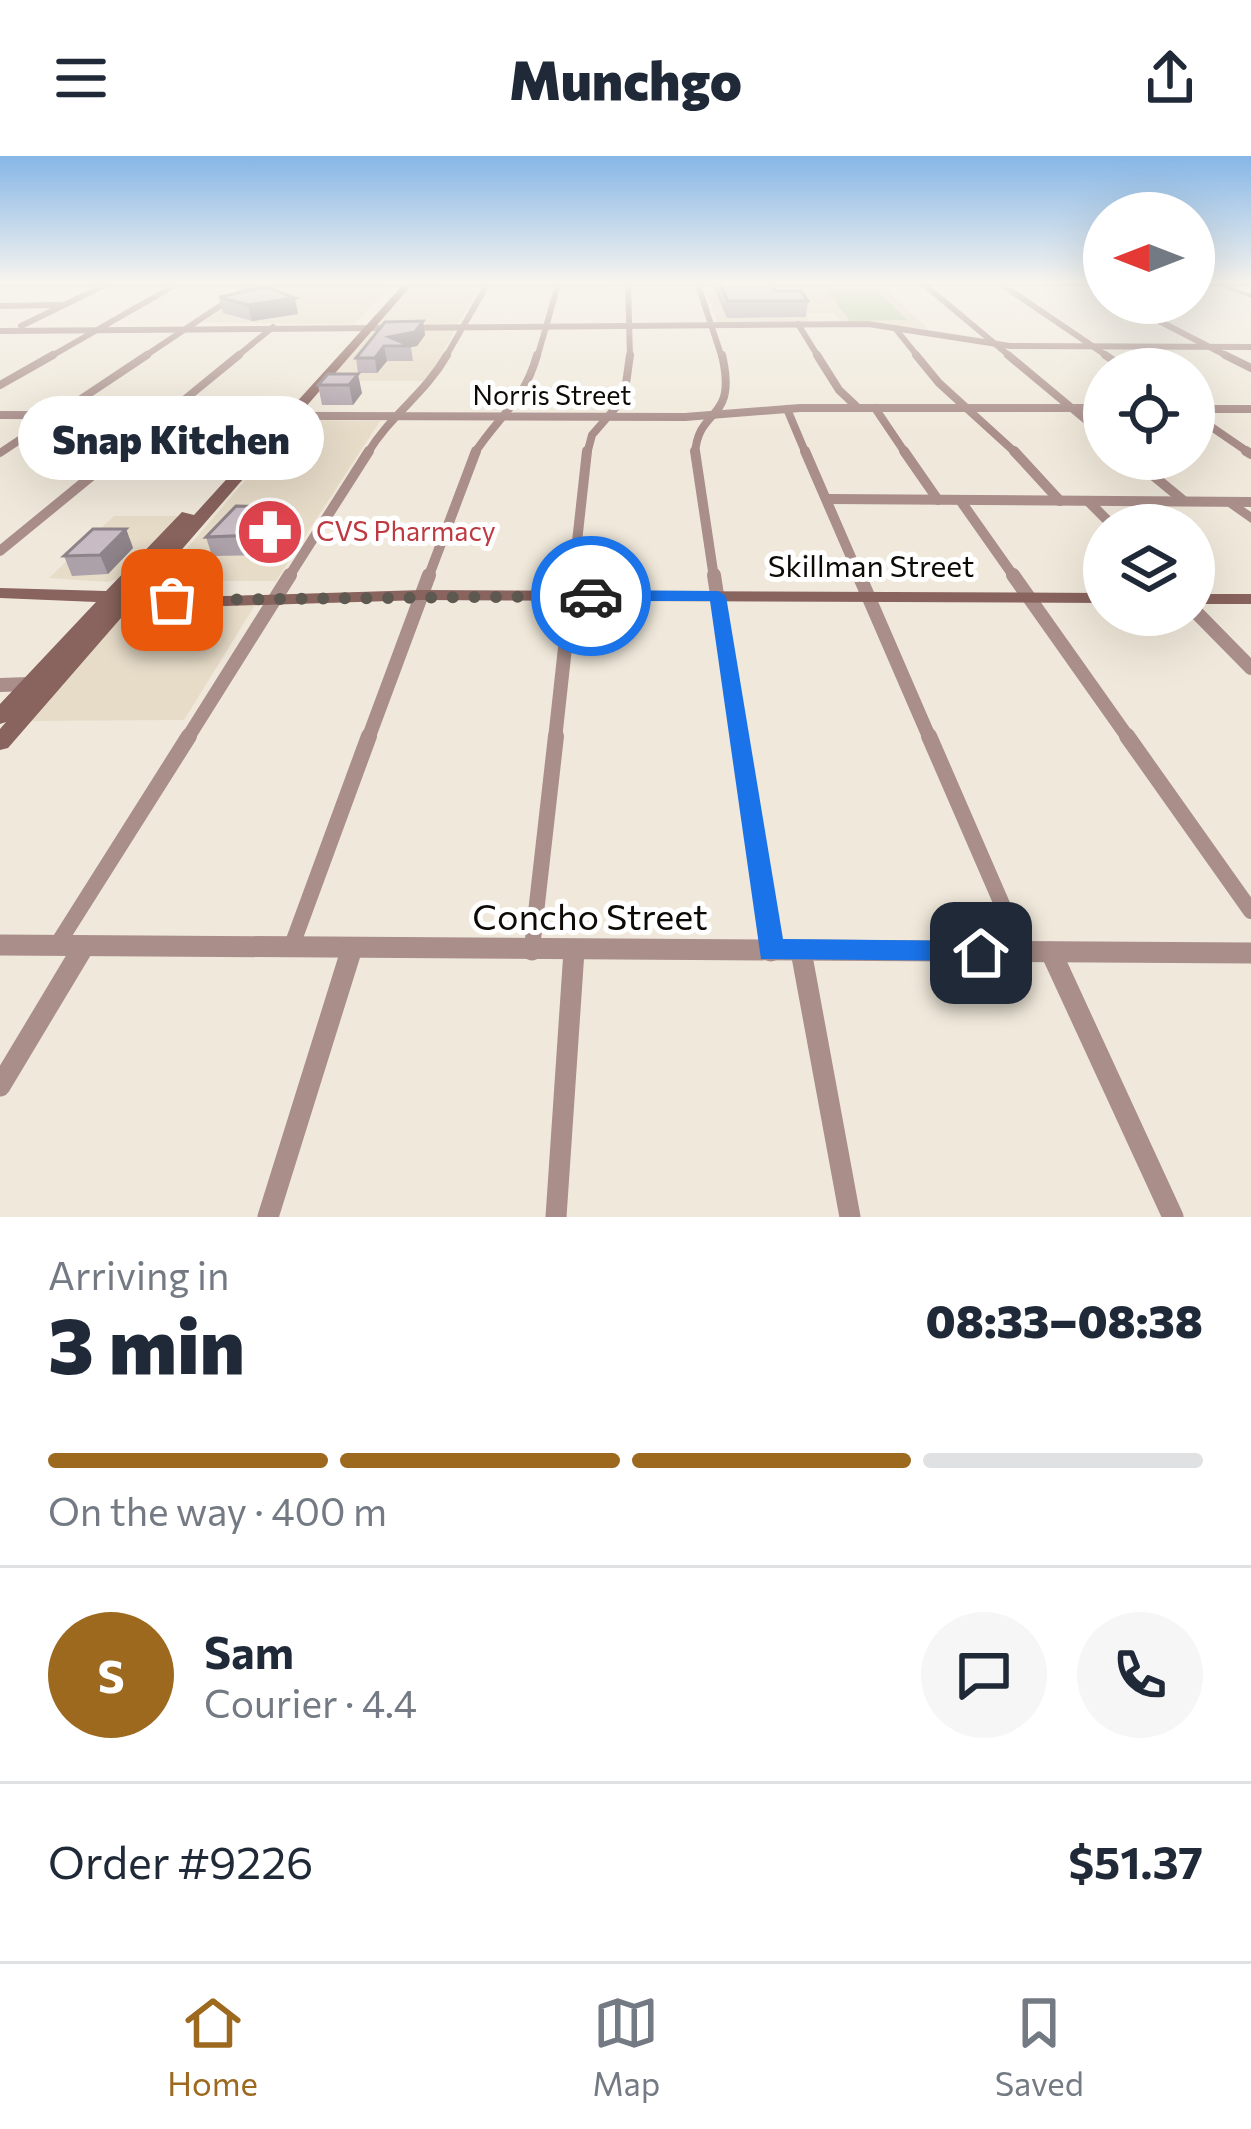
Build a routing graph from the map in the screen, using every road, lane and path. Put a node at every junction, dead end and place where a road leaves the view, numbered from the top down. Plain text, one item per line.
1 (93, 332) edge
2 (182, 332) edge
3 (267, 332) edge
4 (360, 332) edge
5 (459, 332) edge
6 (545, 332) edge
7 (628, 332) edge
8 (713, 332) edge
9 (803, 332) edge
10 (899, 332) edge
11 (917, 332) edge
12 (978, 332) edge
13 (1071, 332) edge
14 (1177, 332) edge
15 (993, 344) junction
16 (1092, 346) junction
17 (1204, 346) junction
18 (1251, 346) edge
19 (1095, 348) edge
20 (1251, 368) edge
21 (0, 385) edge
22 (856, 407) junction
23 (875, 408) junction
24 (970, 408) junction
25 (1072, 408) junction
26 (1083, 408) edge
27 (720, 409) junction
28 (787, 409) junction
29 (1251, 409) edge
30 (1215, 411) edge
31 (0, 415) edge
32 (740, 415) junction
33 (57, 416) junction
34 (163, 417) junction
35 (499, 417) junction
36 (606, 417) junction
37 (709, 417) junction
38 (1083, 417) edge
39 (283, 418) junction
40 (390, 418) junction
41 (1215, 427) edge
42 (0, 453) edge
43 (1251, 454) edge
44 (1158, 480) edge
45 (830, 500) junction
46 (938, 500) junction
47 (960, 500) junction
48 (1060, 500) junction
49 (1088, 501) junction
50 (1184, 501) junction
51 (1229, 501) junction
52 (1251, 502) edge
53 (1091, 504) edge
54 (1251, 519) edge
55 (0, 551) edge
56 (0, 583) edge
57 (0, 592) edge
58 (123, 594) junction
59 (277, 595) junction
60 (422, 595) junction
61 (569, 596) junction
62 (718, 596) junction
63 (872, 597) junction
64 (1029, 598) junction
65 (1083, 598) edge
66 (1215, 598) edge
67 (1251, 599) edge
68 (1215, 631) edge
69 (1251, 668) edge
70 (29, 684) junction
71 (0, 685) edge
72 (55, 685) junction
73 (0, 717) edge
74 (0, 743) edge
75 (1251, 911) edge
76 (0, 944) edge
77 (57, 945) junction
78 (84, 946) junction
79 (291, 948) junction
80 (352, 948) junction
81 (532, 950) junction
82 (574, 951) junction
83 (771, 951) junction
84 (801, 951) junction
85 (1051, 952) junction
86 (1023, 953) junction
87 (1251, 953) edge
88 (0, 1086) edge
89 (268, 1217) edge
90 (556, 1217) edge
91 (850, 1217) edge
92 (1173, 1217) edge

1 - 21 street
2 - 33 street
3 - 34 street
4 - 39 main road
5 - 40 street
6 - 35 street
7 - 36 street
8 - 27 street
9 - 22 street
10 - 24 street
11 - 15 street
12 - 15 street
13 - 16 street
14 - 17 street
15 - 16 street
15 - 25 street
16 - 17 street
16 - 19 street
17 - 18 street
17 - 20 street
22 - 23 street, Norris Street
22 - 28 street, Norris Street
23 - 24 street, Norris Street
23 - 46 street
24 - 25 street, Norris Street
24 - 48 street
25 - 26 street, Norris Street
25 - 38 street
27 - 32 street
27 - 37 street
28 - 32 street, Norris Street
28 - 45 street
29 - 30 street
31 - 33 street, Norris Street
32 - 37 street, Norris Street
33 - 34 street, Norris Street
33 - 42 street
34 - 39 street, Norris Street
34 - 55 street
35 - 36 street, Norris Street
35 - 40 street, Norris Street
35 - 60 street
36 - 37 street, Norris Street
36 - 61 street
37 - 62 street
39 - 40 street, Norris Street
39 - 58 main road
40 - 59 street
41 - 43 street
44 - 50 street
45 - 46 street
45 - 63 street
46 - 47 street
47 - 48 street
47 - 64 street
48 - 49 street
49 - 50 street
49 - 53 street
50 - 51 street
51 - 52 street
51 - 54 street
56 - 58 main road, Skillman Street
57 - 58 main road, Skillman Street
58 - 59 main road, Skillman Street
58 - 70 main road
58 - 72 main road
59 - 60 main road, Skillman Street
59 - 77 street
60 - 61 main road, Skillman Street
60 - 79 street
61 - 62 main road, Skillman Street
61 - 81 street
62 - 63 main road, Skillman Street
62 - 83 street
63 - 64 main road, Skillman Street
63 - 86 street
64 - 65 main road, Skillman Street
64 - 75 street
66 - 67 main road
68 - 69 street
70 - 71 street
70 - 72 main road
70 - 73 main road
72 - 74 main road
76 - 77 street, Concho Street
77 - 78 street, Concho Street
78 - 79 street, Concho Street
78 - 88 street
79 - 80 street, Concho Street
80 - 81 street, Concho Street
80 - 89 street
81 - 82 street, Concho Street
82 - 83 street, Concho Street
82 - 90 street
83 - 84 street, Concho Street
84 - 86 street, Concho Street
84 - 91 street
85 - 86 street, Concho Street
85 - 87 street, Concho Street
85 - 92 street

